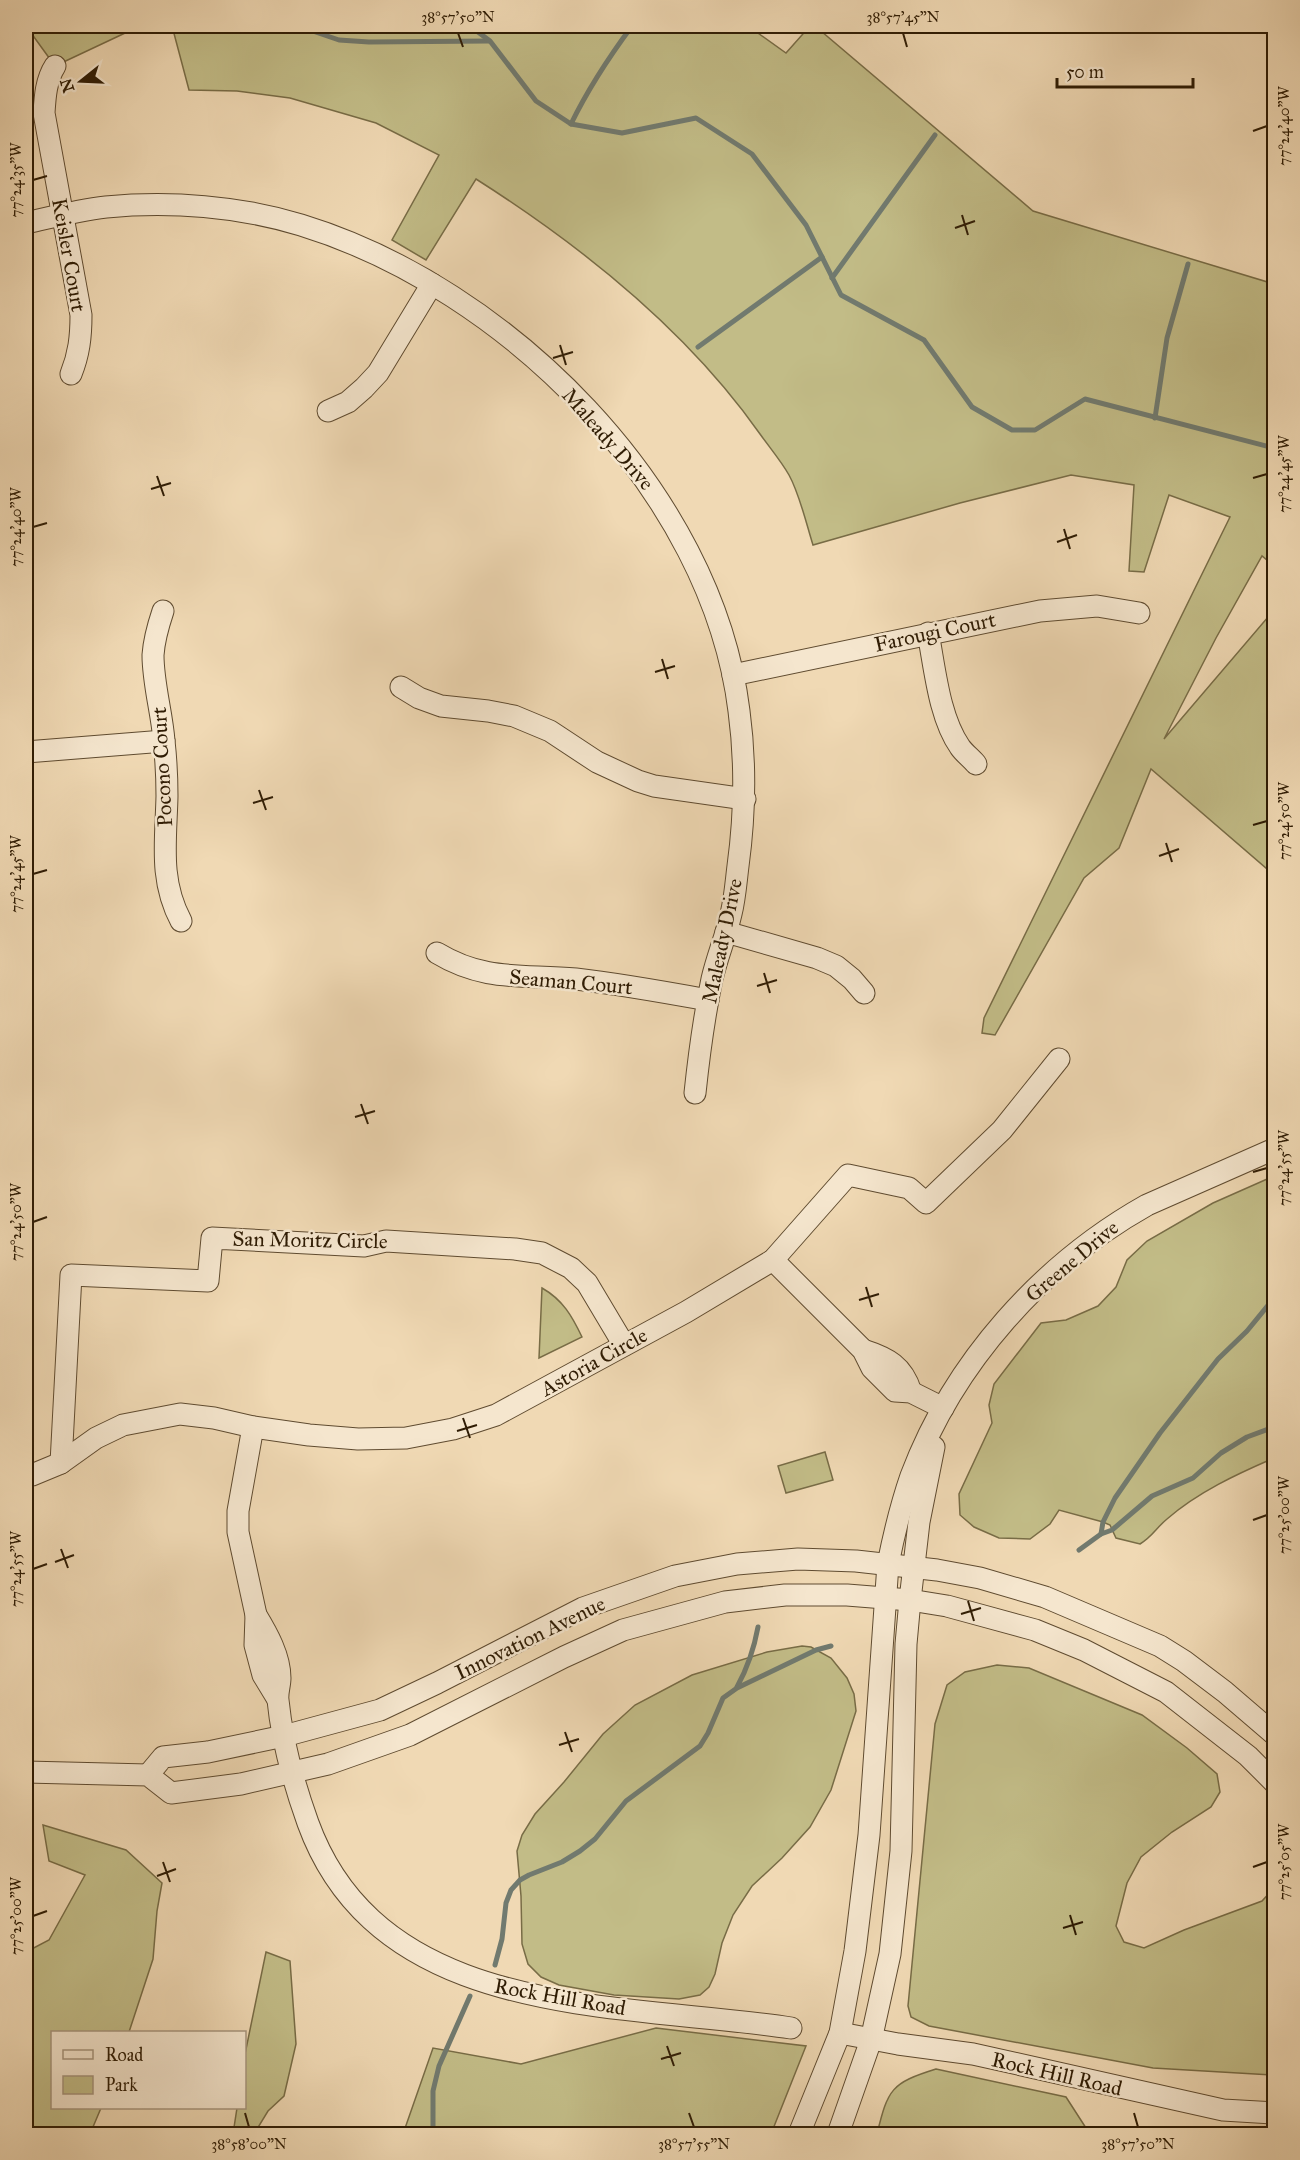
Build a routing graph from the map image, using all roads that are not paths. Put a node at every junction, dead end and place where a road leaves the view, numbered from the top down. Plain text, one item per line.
1 (55, 66) dead end
2 (62, 214) junction
3 (26, 223) edge
4 (432, 284) junction
5 (71, 374) dead end
6 (328, 411) dead end
7 (164, 611) dead end
8 (1139, 613) dead end
9 (928, 633) junction
10 (733, 675) junction
11 (401, 687) dead end
12 (164, 741) junction
13 (26, 752) edge
14 (976, 764) dead end
15 (745, 799) junction
16 (181, 921) dead end
17 (726, 932) junction
18 (437, 953) dead end
19 (864, 993) dead end
20 (708, 1000) junction
21 (1059, 1059) dead end
22 (695, 1093) dead end
23 (1275, 1149) edge
24 (773, 1260) junction
25 (624, 1346) junction
26 (943, 1408) junction
27 (254, 1427) junction
28 (61, 1463) junction
29 (26, 1476) edge
30 (888, 1564) junction
31 (914, 1567) junction
32 (885, 1598) junction
33 (910, 1600) junction
34 (1275, 1734) edge
35 (284, 1736) junction
36 (26, 1773) edge
37 (292, 1773) junction
38 (148, 1775) junction
39 (1275, 1782) edge
40 (791, 2028) dead end
41 (840, 2033) junction
42 (871, 2040) junction
43 (1275, 2113) edge
44 (799, 2134) edge
45 (838, 2134) edge

1 - 2 street, Keisler Court
2 - 3 street, Maleady Drive
2 - 4 street, Maleady Drive
2 - 5 street, Keisler Court
4 - 6 street
4 - 10 street, Maleady Drive
7 - 12 street, Pocono Court
8 - 9 street, Farougi Court
9 - 10 street, Farougi Court
9 - 14 street
10 - 15 street, Maleady Drive
11 - 15 street
12 - 13 street
12 - 16 street, Pocono Court
15 - 17 street, Maleady Drive
17 - 19 street
17 - 20 street, Maleady Drive
18 - 20 street, Seaman Court
20 - 22 street, Maleady Drive
21 - 24 street, Astoria Circle
23 - 26 street, Greene Drive
24 - 25 street, Astoria Circle
24 - 26 street
25 - 27 street, Astoria Circle
25 - 28 street, San Moritz Circle
26 - 30 street, Greene Drive
26 - 31 street, Greene Drive
27 - 28 street, Astoria Circle
27 - 35 street, Rock Hill Road
28 - 29 street, Astoria Circle
30 - 31 street, Innovation Avenue
30 - 32 street
30 - 35 street, Innovation Avenue
31 - 33 street
31 - 34 street, Innovation Avenue
32 - 33 street, Innovation Avenue
32 - 37 street, Innovation Avenue
32 - 41 street
33 - 39 street, Innovation Avenue
33 - 42 street
35 - 37 street, Rock Hill Road
35 - 38 street
36 - 38 street
37 - 38 street
37 - 40 street, Rock Hill Road
41 - 42 street, Rock Hill Road
41 - 44 street
42 - 43 street, Rock Hill Road
42 - 45 street

